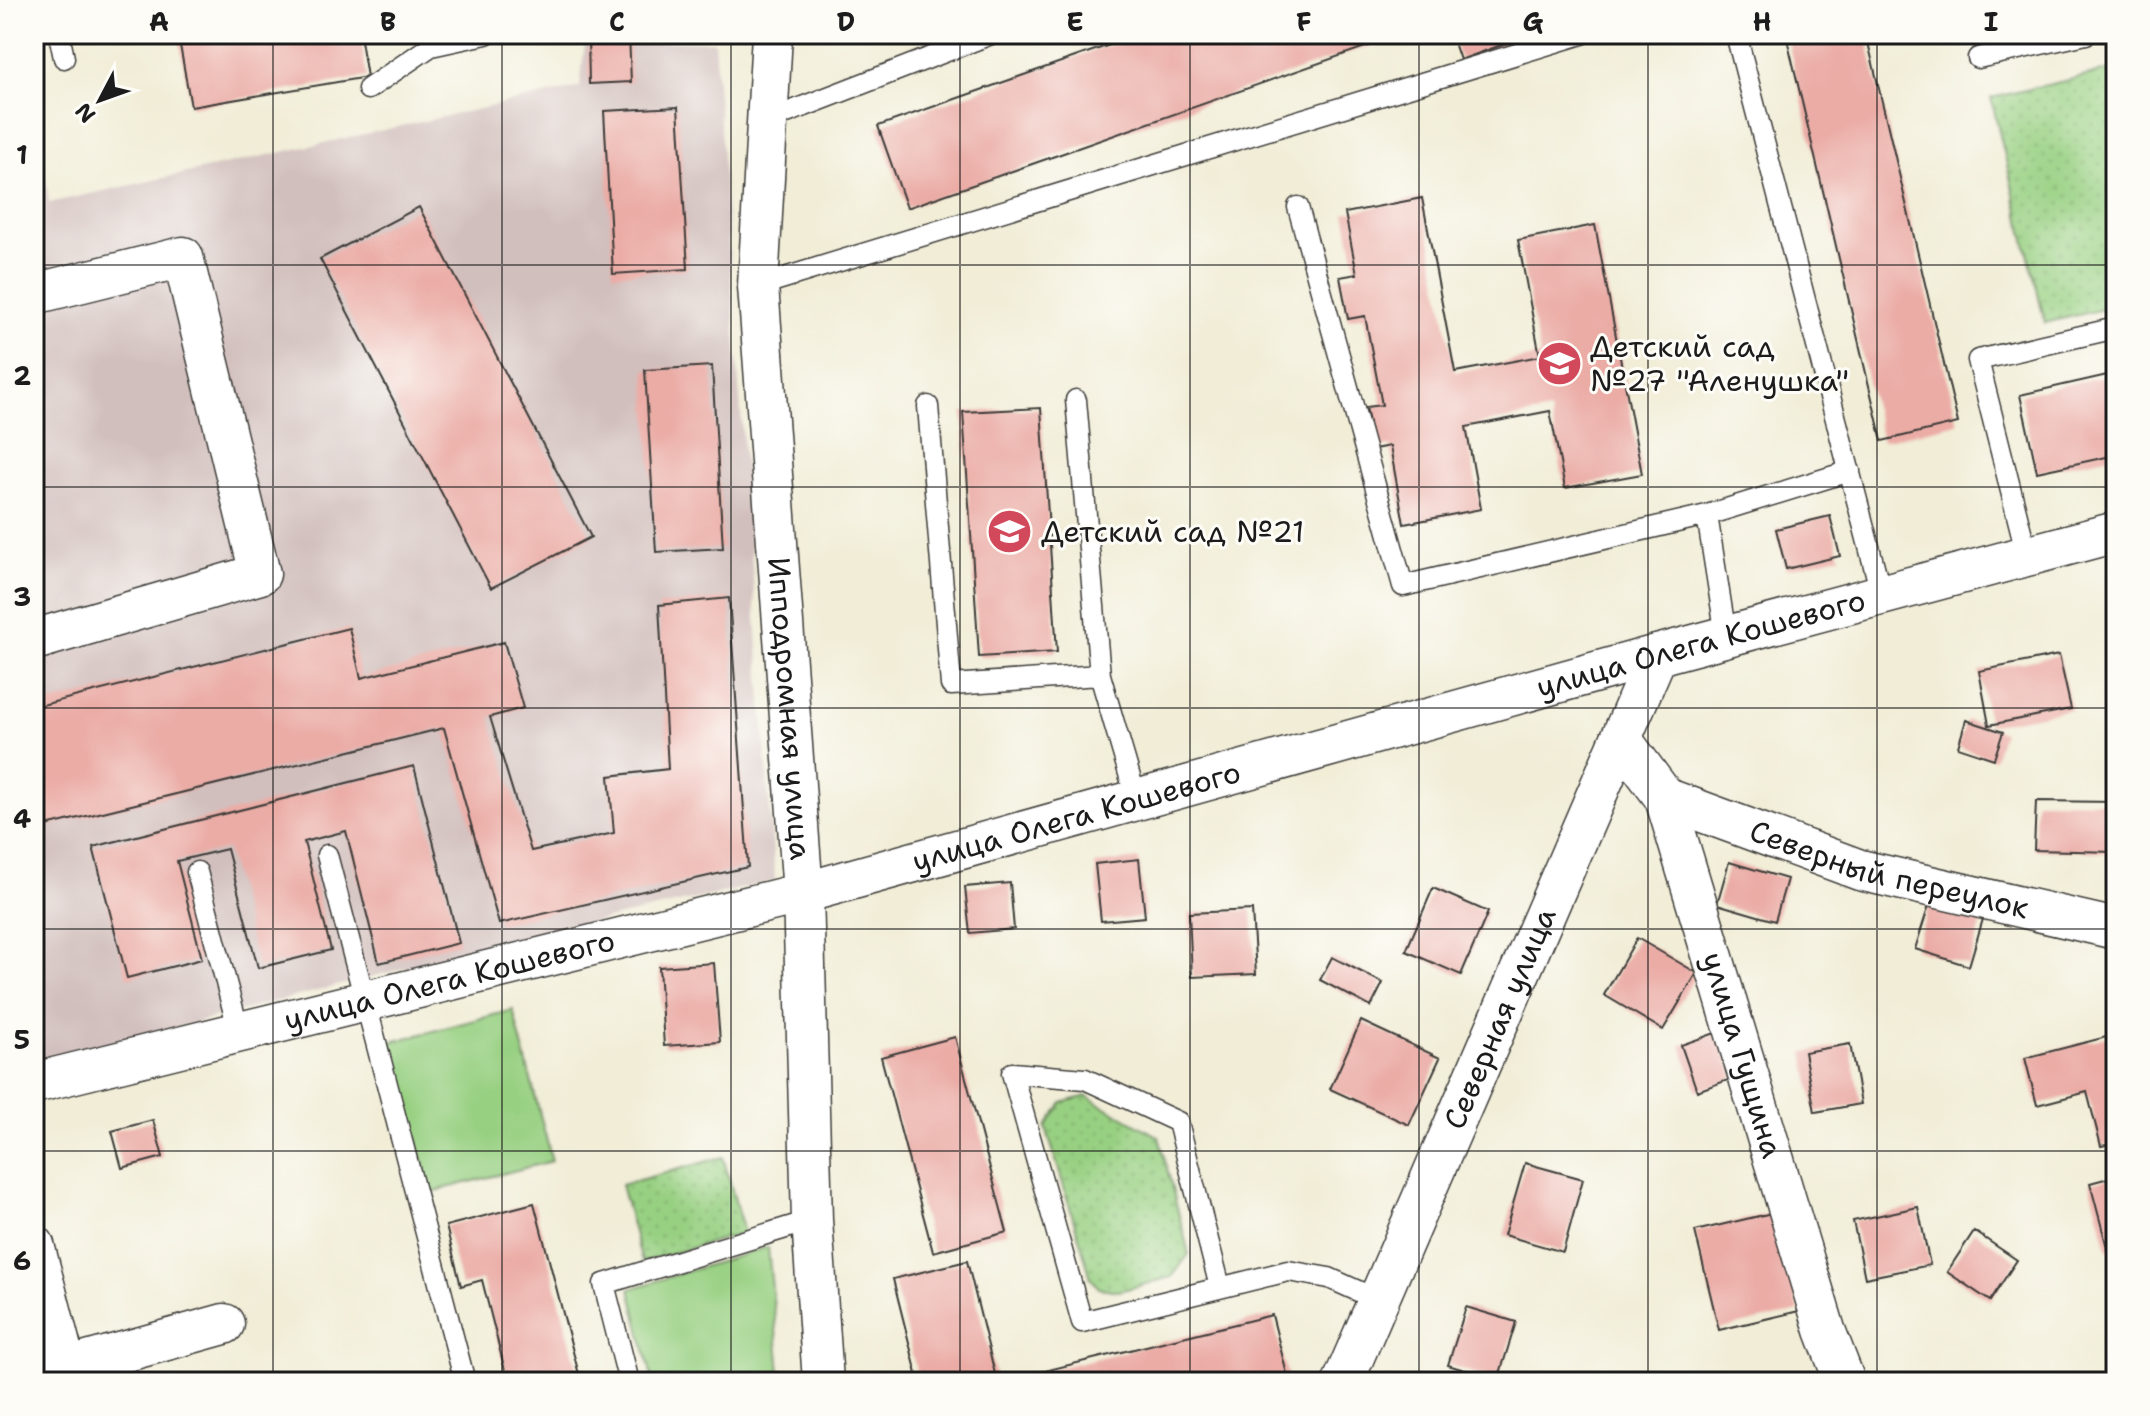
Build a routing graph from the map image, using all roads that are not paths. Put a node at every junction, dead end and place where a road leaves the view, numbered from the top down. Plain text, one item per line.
1 (59, 34) edge
2 (486, 34) edge
3 (772, 34) edge
4 (991, 34) edge
5 (1582, 34) edge
6 (1736, 34) edge
7 (2086, 34) edge
8 (64, 58) dead end
9 (1978, 58) dead end
10 (368, 89) dead end
11 (766, 121) junction
12 (1298, 207) dead end
13 (758, 286) junction
14 (34, 294) edge
15 (2116, 328) edge
16 (1076, 400) dead end
17 (928, 406) dead end
18 (1850, 471) junction
19 (1707, 515) junction
20 (2116, 532) edge
21 (2027, 555) junction
22 (1881, 593) junction
23 (1726, 636) junction
24 (34, 640) edge
25 (1657, 655) junction
26 (1100, 675) junction
27 (1621, 739) junction
28 (1665, 798) junction
29 (1137, 801) junction
30 (327, 855) dead end
31 (197, 872) dead end
32 (803, 893) junction
33 (2116, 929) edge
34 (365, 1001) junction
35 (239, 1032) junction
36 (34, 1083) edge
37 (812, 1220) junction
38 (34, 1245) edge
39 (1220, 1287) junction
40 (1378, 1300) junction
41 (224, 1324) dead end
42 (465, 1382) edge
43 (629, 1382) edge
44 (823, 1382) edge
45 (1343, 1382) edge
46 (1845, 1382) edge

1 - 8 lane
2 - 10 lane
3 - 11 street, Ипподромная улица
4 - 11 lane
5 - 13 lane
6 - 18 lane
7 - 9 lane
11 - 13 street, Ипподромная улица
12 - 19 lane
13 - 32 street, Ипподромная улица
14 - 24 street
15 - 21 lane
16 - 26 lane
17 - 26 lane
18 - 19 lane
18 - 22 lane
19 - 23 lane
20 - 21 street, улица Олега Кошевого
21 - 22 street, улица Олега Кошевого
22 - 23 street, улица Олега Кошевого
23 - 25 street, улица Олега Кошевого
25 - 27 street, Северная улица
25 - 29 street, улица Олега Кошевого
26 - 29 lane
27 - 28 street, улица Гущина
27 - 40 street, Северная улица
28 - 33 street, Северный переулок
28 - 46 street, улица Гущина
29 - 32 street, улица Олега Кошевого
30 - 34 lane
31 - 35 lane
32 - 34 street, улица Олега Кошевого
32 - 37 street, Ипподромная улица
34 - 35 street, улица Олега Кошевого
34 - 42 lane
35 - 36 street, улица Олега Кошевого
37 - 43 lane
37 - 44 street, Ипподромная улица
38 - 41 street
39 - 39 lane
39 - 40 lane
40 - 45 street, Северная улица

